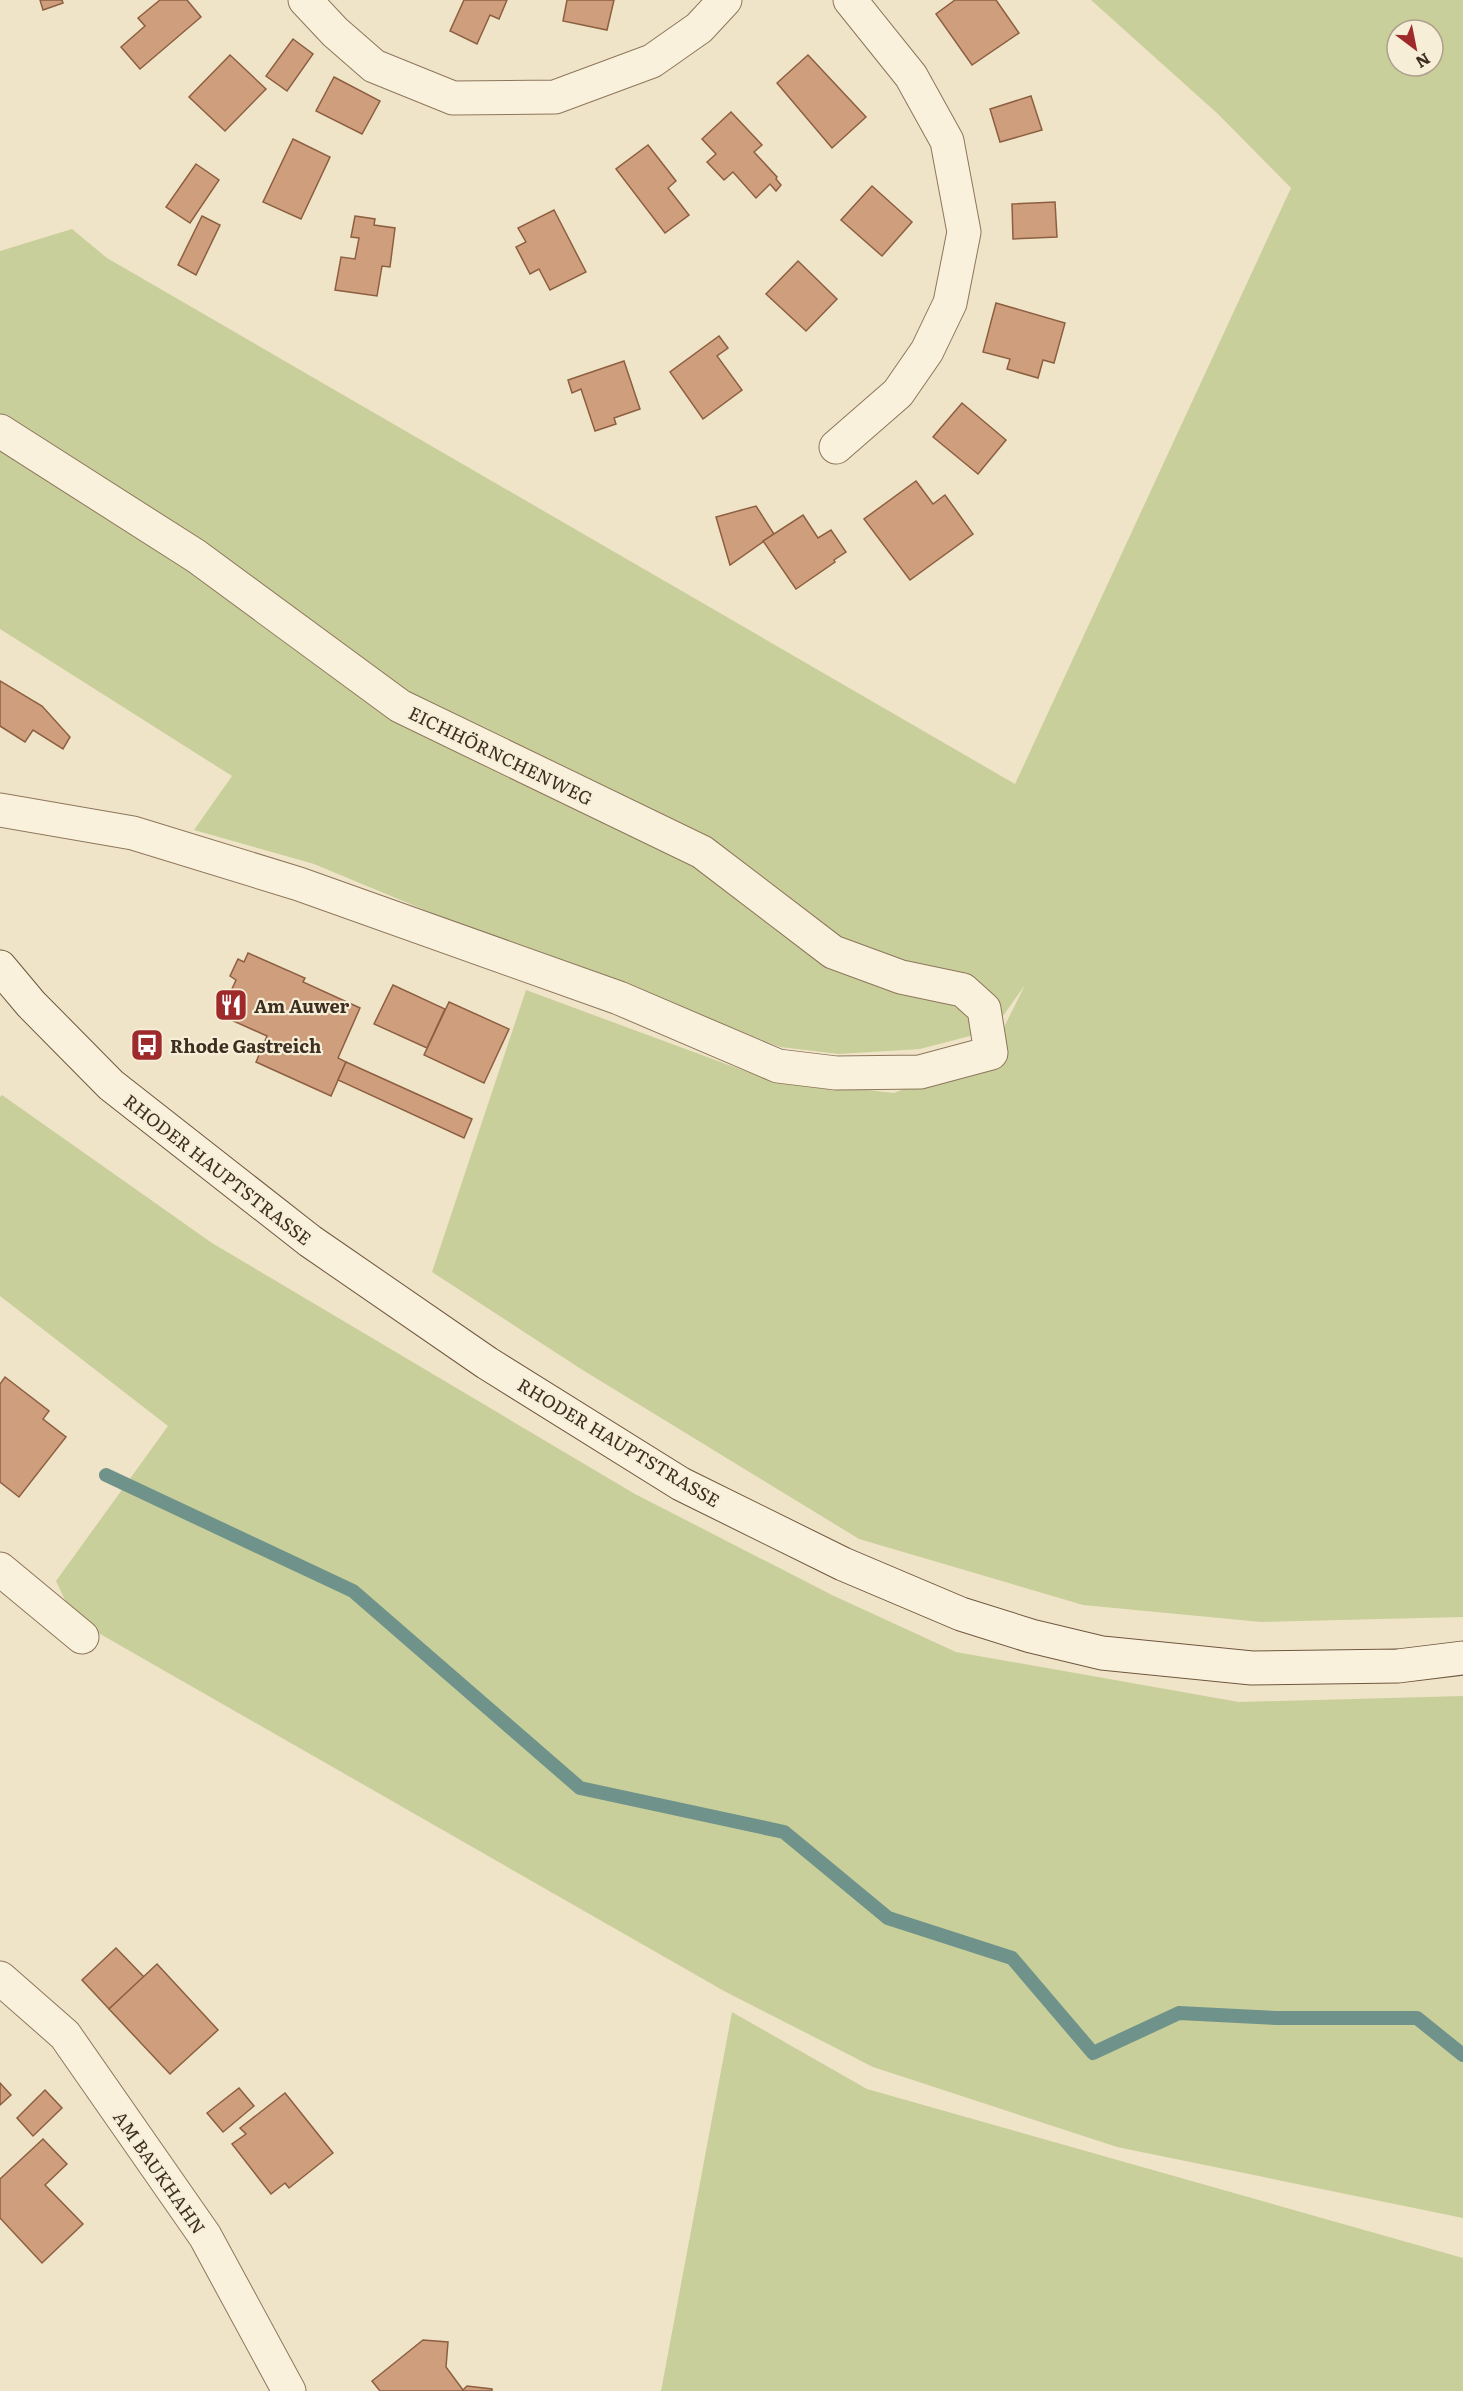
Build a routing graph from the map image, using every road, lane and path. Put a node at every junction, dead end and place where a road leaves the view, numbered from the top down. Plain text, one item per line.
1 (305, 0) edge
2 (725, 0) edge
3 (850, 0) edge
4 (0, 431) edge
5 (836, 447) dead end
6 (0, 810) edge
7 (0, 967) edge
8 (0, 1569) edge
9 (82, 1637) dead end
10 (1463, 1658) edge
11 (0, 1978) edge
12 (289, 2391) edge

1 - 2 street
3 - 5 street
4 - 6 street, EICHHÖRNCHENWEG
7 - 10 street, RHODER HAUPTSTRASSE
8 - 9 street
11 - 12 street, AM BAUKHAHN

